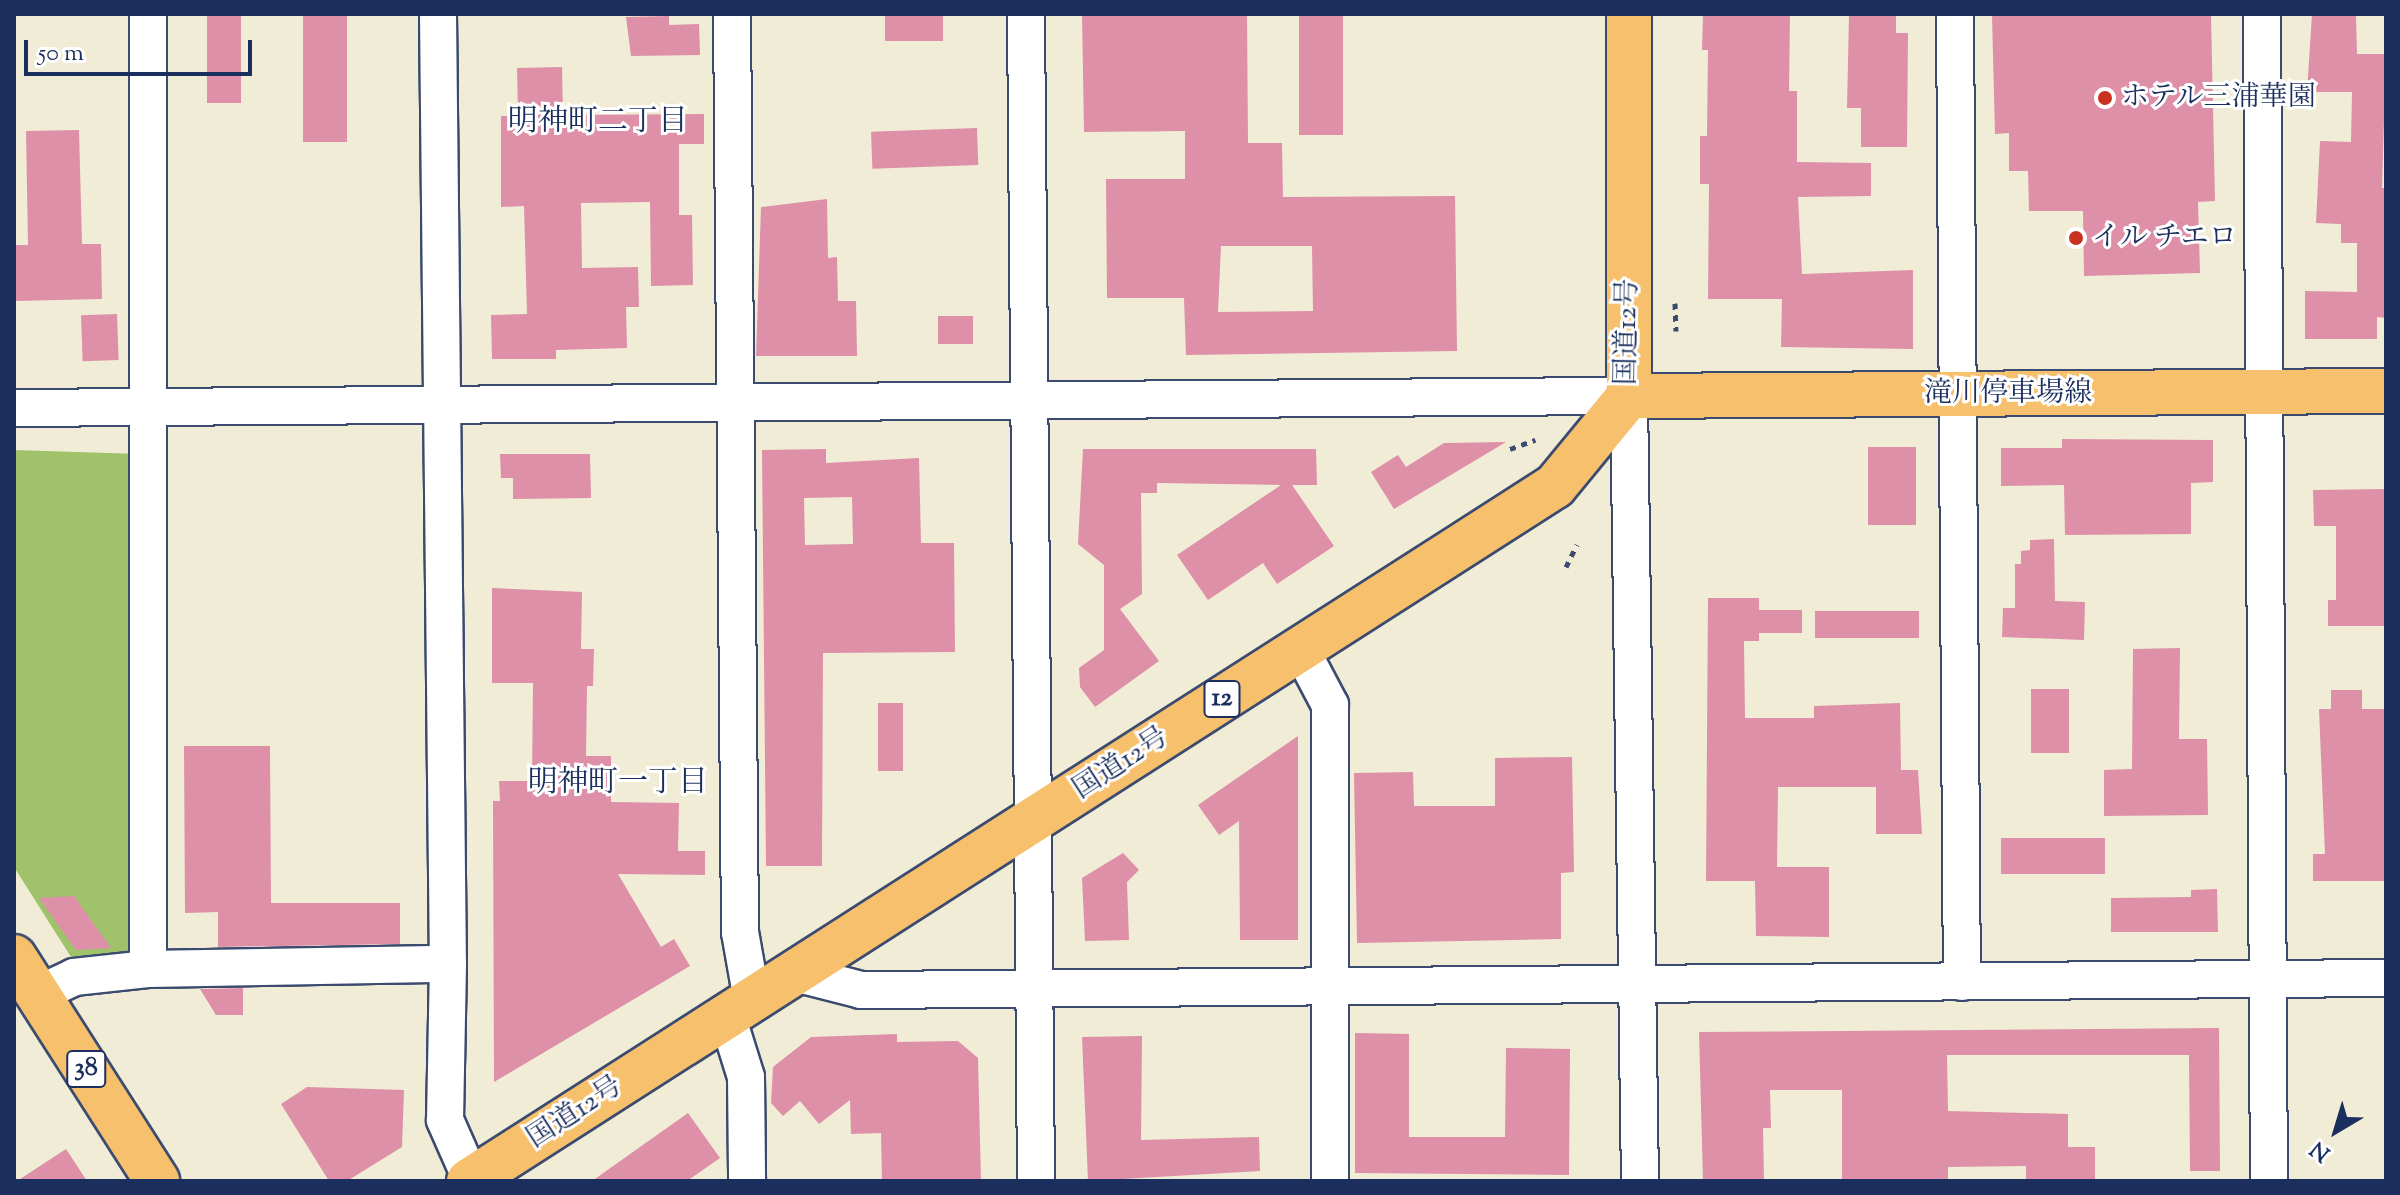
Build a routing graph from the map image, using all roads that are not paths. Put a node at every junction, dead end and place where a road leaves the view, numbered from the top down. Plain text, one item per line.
1 (148, 14) edge
2 (438, 14) edge
3 (732, 14) edge
4 (1026, 14) edge
5 (1629, 14) edge
6 (1955, 14) edge
7 (2262, 14) edge
8 (2386, 391) edge
9 (2266, 393) junction
10 (1959, 394) junction
11 (1629, 396) junction
12 (1030, 401) junction
13 (735, 403) junction
14 (151, 407) junction
15 (441, 407) junction
16 (14, 408) edge
17 (1300, 648) junction
18 (1030, 823) junction
19 (448, 964) junction
20 (20, 967) edge
21 (148, 969) junction
22 (795, 973) junction
23 (2386, 978) edge
24 (2268, 979) junction
25 (1962, 982) junction
26 (1639, 984) junction
27 (1328, 986) junction
28 (1034, 988) junction
29 (740, 1008) junction
30 (470, 1180) edge
31 (157, 1181) edge
32 (747, 1181) edge
33 (1036, 1181) edge
34 (1330, 1181) edge
35 (1640, 1181) edge
36 (2269, 1181) edge

1 - 14 street
2 - 15 street
3 - 13 street
4 - 12 street
5 - 11 main road, 国道12号
6 - 10 street
7 - 9 street
8 - 9 main road, 滝川停車場線
9 - 10 main road, 滝川停車場線
9 - 24 street
10 - 11 main road, 滝川停車場線
10 - 25 street
11 - 12 street
11 - 17 main road, 国道12号 / 12
11 - 26 street
12 - 13 street
12 - 18 street
13 - 15 street
13 - 29 street
14 - 15 street
14 - 16 street
14 - 21 street
15 - 19 street
17 - 18 main road, 国道12号 / 12
17 - 27 street
18 - 22 main road, 国道12号 / 12
18 - 28 street
19 - 21 street
19 - 30 street
20 - 21 street
20 - 31 main road, 38
22 - 28 street
22 - 29 main road, 国道12号 / 12
23 - 24 street
24 - 25 street
24 - 36 street
25 - 26 street
26 - 27 street
26 - 35 street
27 - 28 street
27 - 34 street
28 - 33 street
29 - 30 main road, 国道12号 / 12
29 - 32 street

